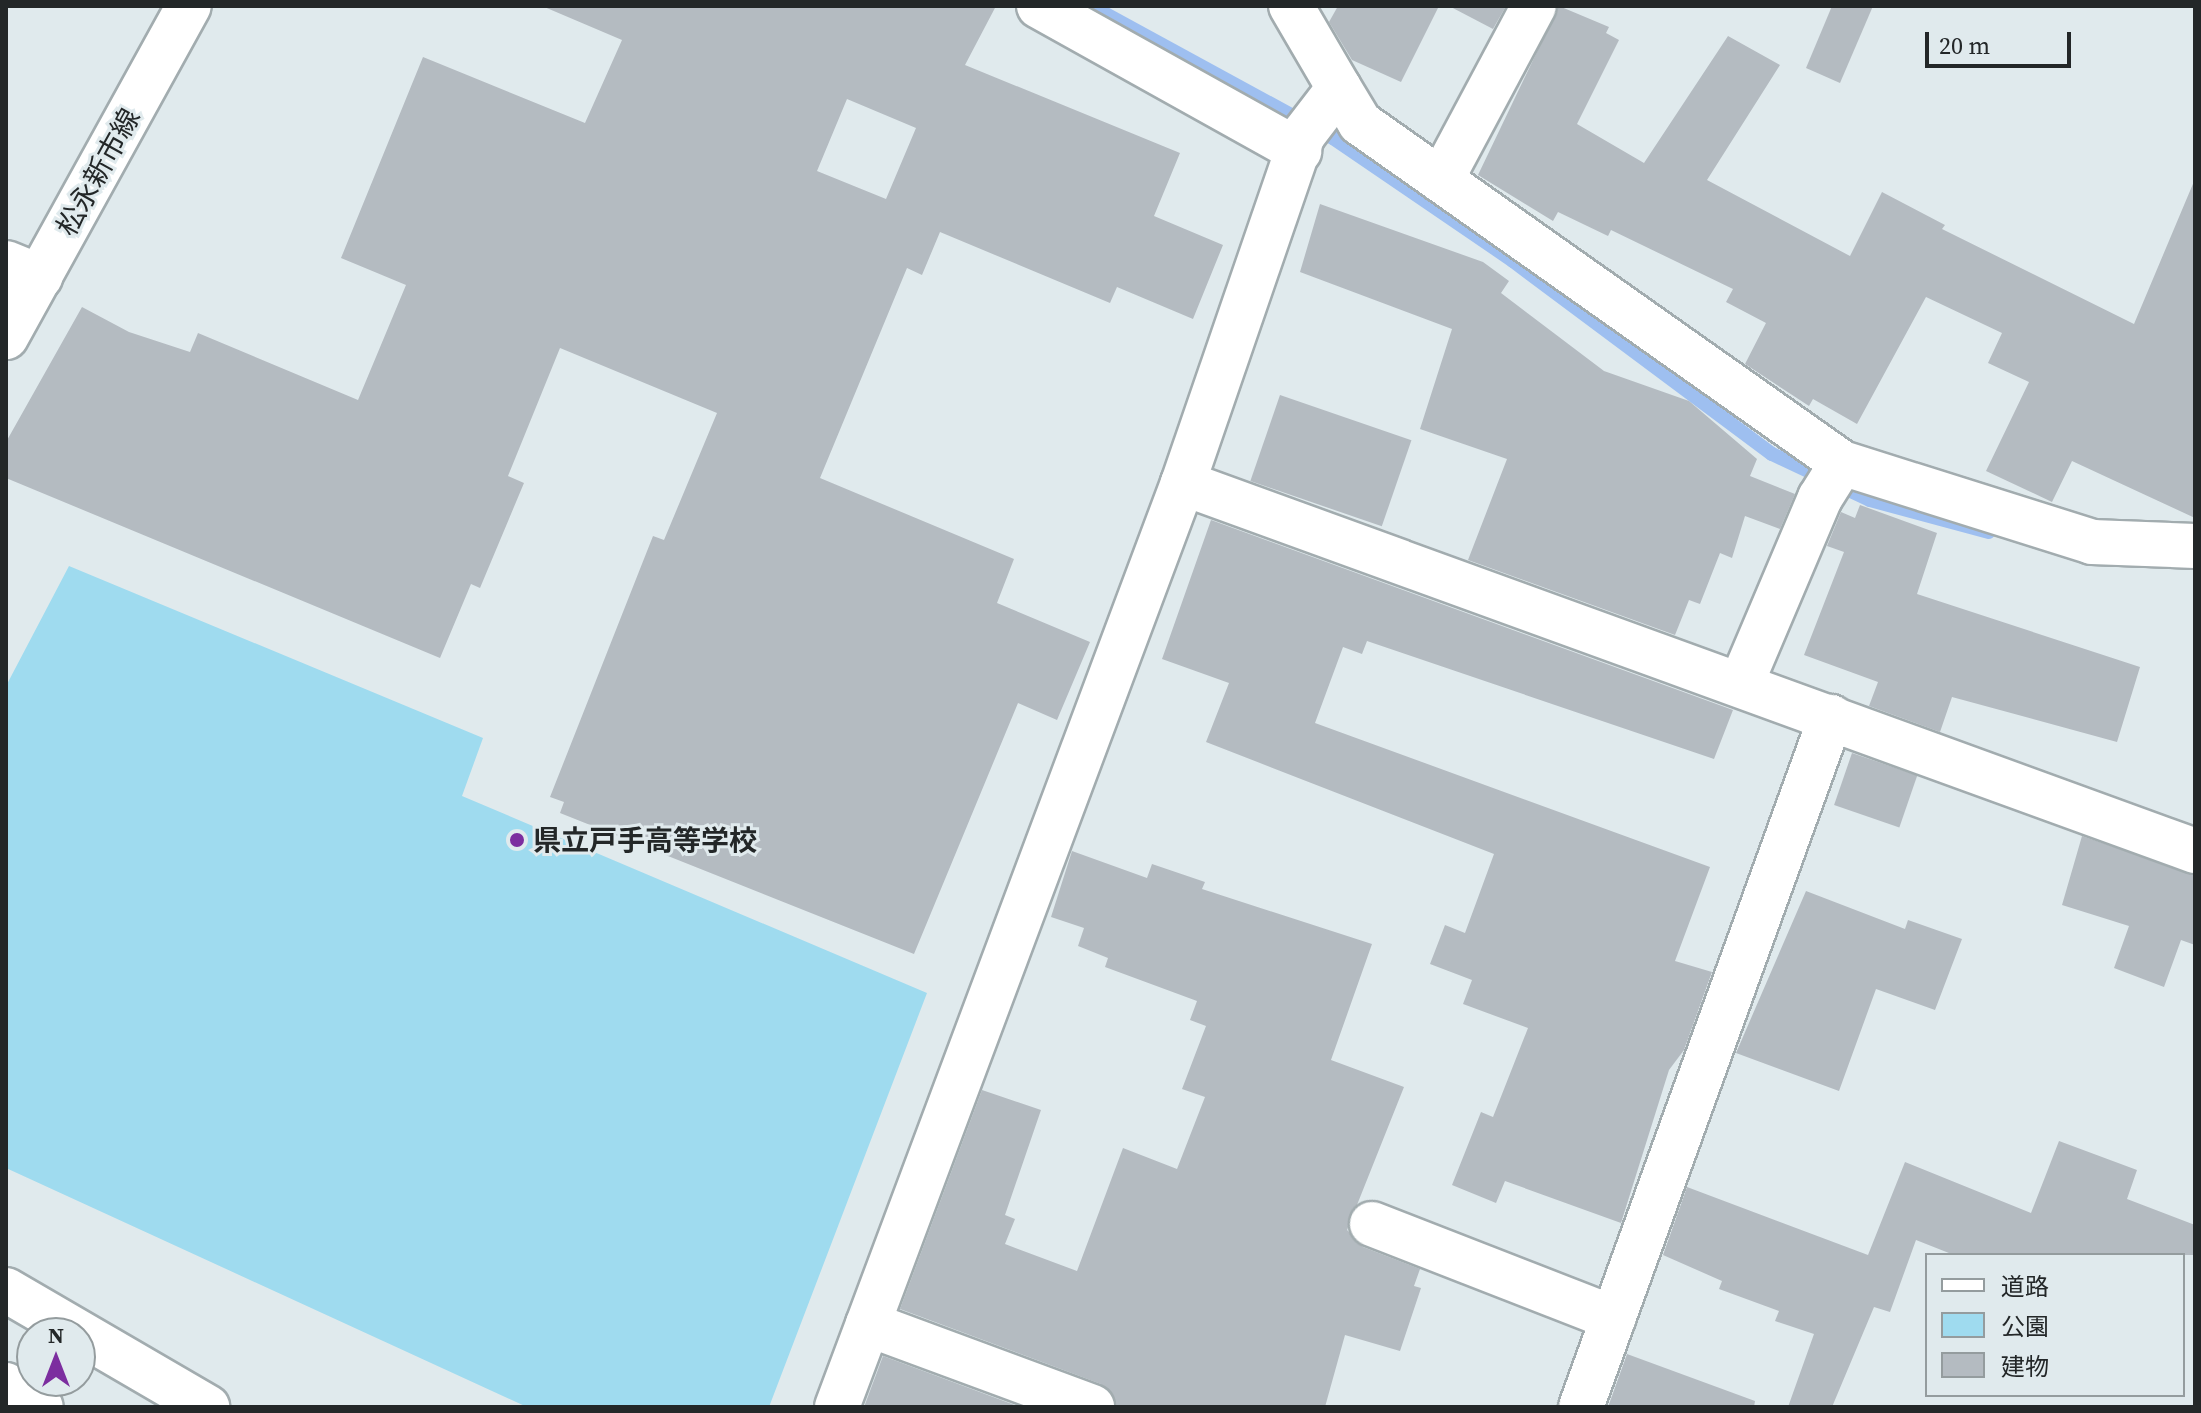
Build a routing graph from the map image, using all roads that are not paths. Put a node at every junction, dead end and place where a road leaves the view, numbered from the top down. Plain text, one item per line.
1 (189, 6) edge
2 (1039, 6) edge
3 (1291, 6) edge
4 (1534, 6) edge
5 (1314, 121) junction
6 (1441, 180) junction
7 (23, 270) edge
8 (6, 337) edge
9 (1831, 481) junction
10 (1183, 483) junction
11 (2195, 546) edge
12 (1741, 684) junction
13 (1831, 717) junction
14 (2195, 851) edge
15 (1372, 1224) dead end
16 (6, 1290) edge
17 (1613, 1318) junction
18 (868, 1324) junction
19 (6, 1385) edge
20 (41, 1407) edge
21 (207, 1407) edge
22 (837, 1407) edge
23 (1092, 1407) edge
24 (1581, 1407) edge

1 - 7 street, 松永新市線
2 - 5 street
3 - 5 street
4 - 6 street
5 - 6 street
5 - 10 street
6 - 9 street
7 - 8 street, 松永新市線
9 - 11 street
9 - 12 street
10 - 12 street
10 - 18 street
12 - 13 street
13 - 14 street
13 - 17 street
15 - 17 street
16 - 21 street
17 - 24 street
18 - 22 street
18 - 23 street
19 - 20 street

